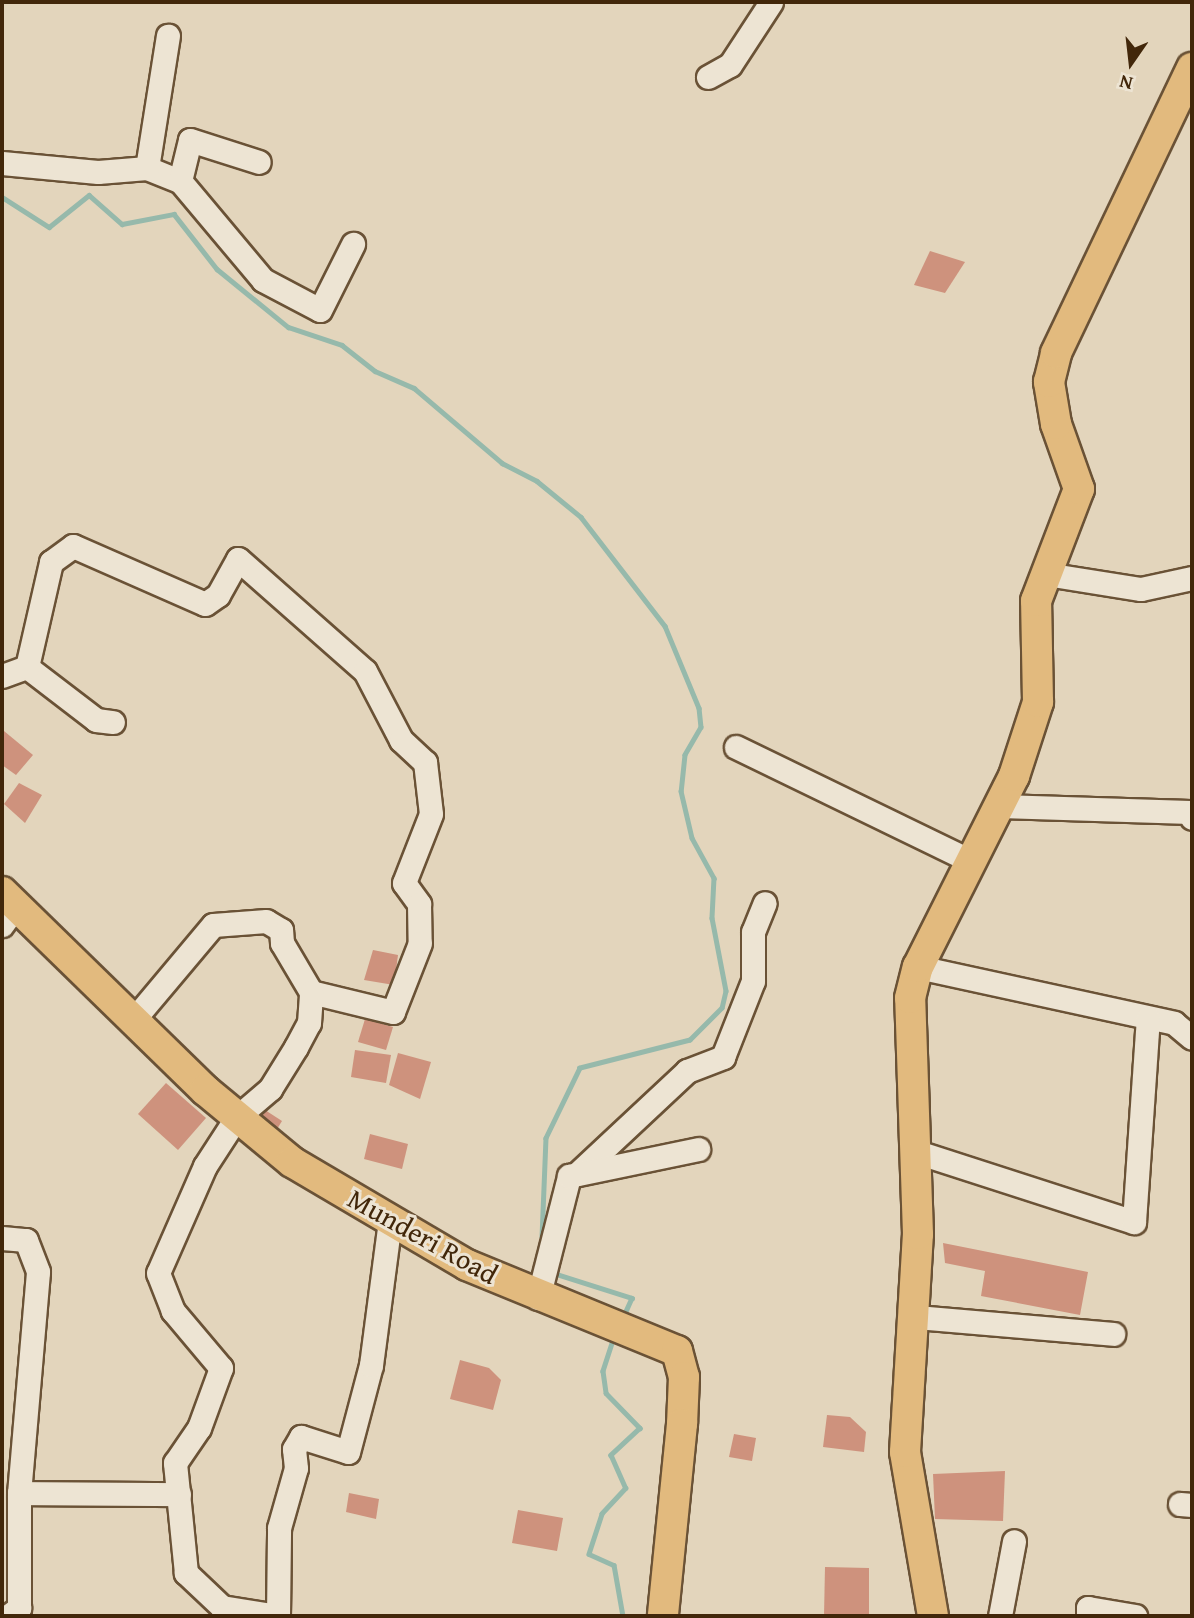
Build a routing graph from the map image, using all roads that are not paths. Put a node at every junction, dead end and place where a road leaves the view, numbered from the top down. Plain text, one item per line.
1 (771, 2) edge
2 (168, 36) dead end
3 (1192, 68) edge
4 (708, 77) dead end
5 (259, 162) dead end
6 (2, 163) edge
7 (147, 168) junction
8 (180, 181) junction
9 (353, 244) dead end
10 (1046, 574) junction
11 (1192, 578) edge
12 (27, 667) junction
13 (2, 676) edge
14 (113, 722) dead end
15 (736, 747) dead end
16 (1000, 806) junction
17 (1192, 818) edge
18 (971, 861) junction
19 (765, 903) dead end
20 (7, 907) edge
21 (918, 967) junction
22 (311, 992) junction
23 (135, 1018) junction
24 (1147, 1018) junction
25 (1192, 1038) edge
26 (236, 1118) junction
27 (698, 1149) dead end
28 (914, 1152) junction
29 (576, 1174) junction
30 (390, 1220) junction
31 (2, 1238) edge
32 (544, 1280) junction
33 (916, 1317) junction
34 (1112, 1334) dead end
35 (19, 1493) junction
36 (179, 1494) junction
37 (1014, 1541) dead end
38 (21, 1614) edge
39 (278, 1616) edge
40 (663, 1616) edge
41 (933, 1616) edge
42 (1000, 1616) edge
43 (1088, 1616) edge
44 (1135, 1616) edge

1 - 4 street
2 - 7 street
3 - 10 main road
5 - 8 street
6 - 7 street
7 - 8 street
8 - 9 street
10 - 11 street
10 - 16 main road
12 - 13 street
12 - 14 street
12 - 22 street
15 - 18 street
16 - 17 street
16 - 18 main road
18 - 21 main road
19 - 29 street
20 - 23 main road, Munderi Road
21 - 24 street
21 - 28 main road
22 - 23 street
22 - 26 street
23 - 26 main road, Munderi Road
24 - 25 street
24 - 28 street
26 - 30 main road, Munderi Road
26 - 36 street
27 - 29 street
28 - 33 main road
29 - 32 street
30 - 32 main road, Munderi Road
30 - 39 street
31 - 35 street
32 - 40 main road, Munderi Road
33 - 34 street
33 - 41 main road
35 - 36 street
35 - 38 street
36 - 39 street
37 - 42 street
43 - 44 street

